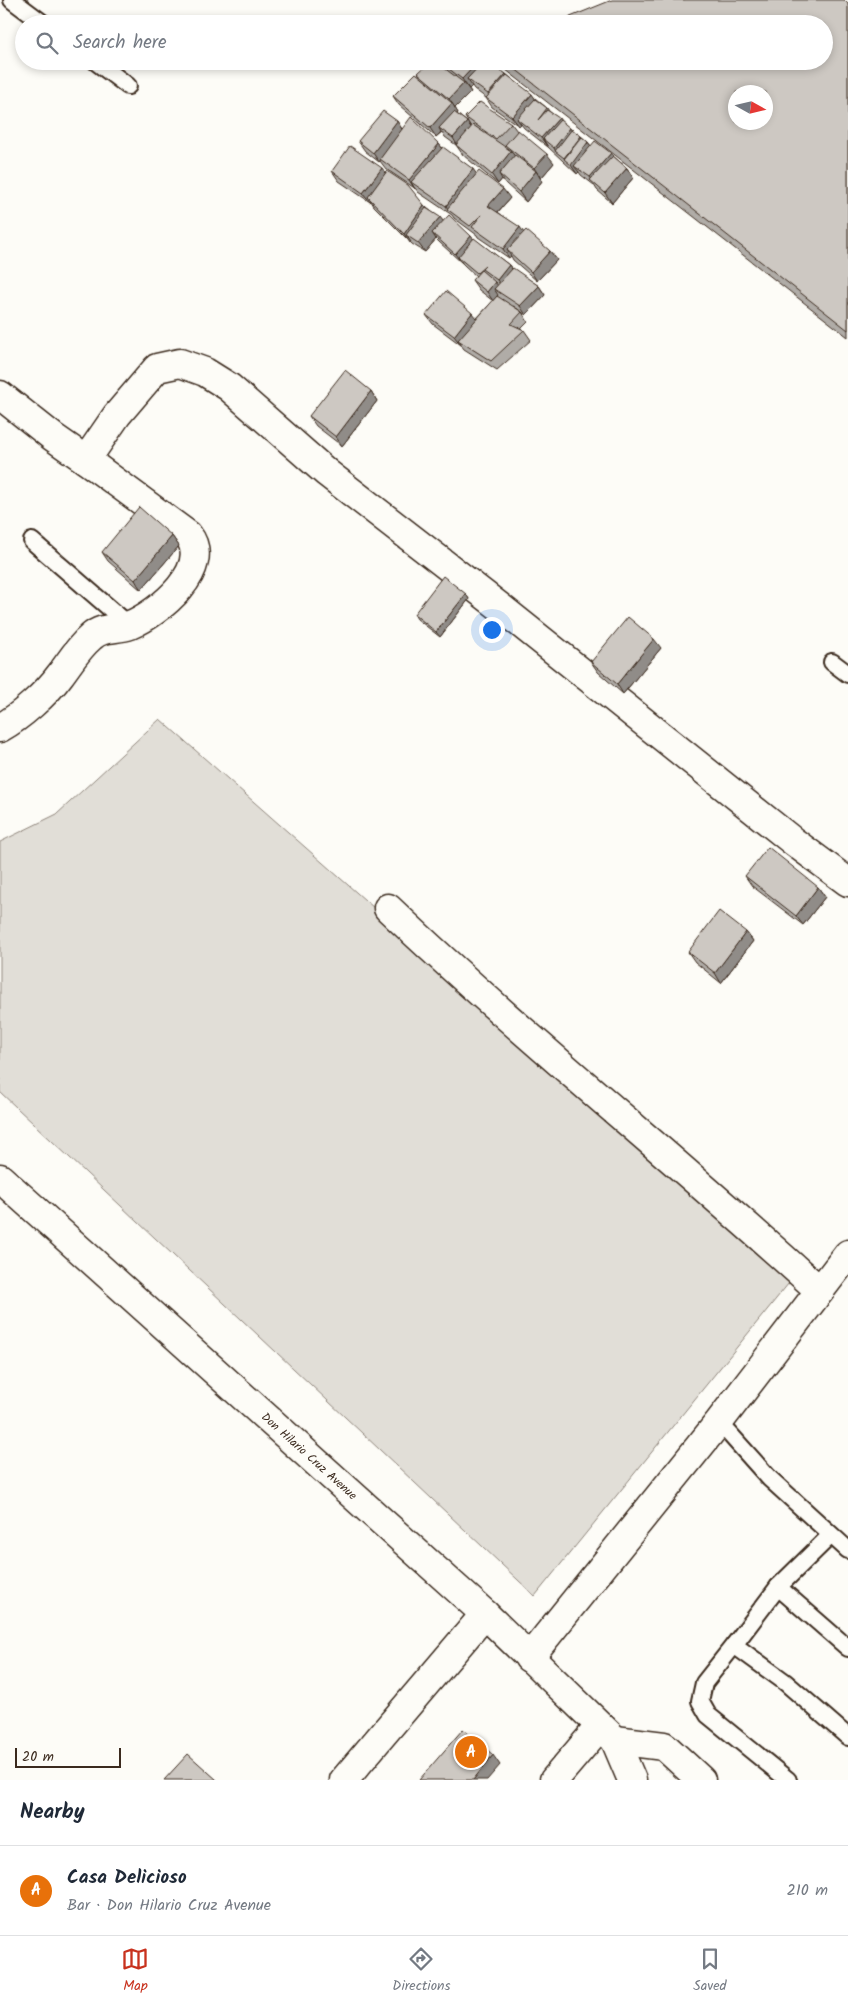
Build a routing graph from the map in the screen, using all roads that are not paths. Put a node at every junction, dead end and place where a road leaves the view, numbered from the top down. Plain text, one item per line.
1 (12, 0) edge
2 (32, 15) edge
3 (107, 70) edge
4 (128, 86) dead end
5 (0, 395) edge
6 (86, 460) junction
7 (32, 542) dead end
8 (129, 625) junction
9 (832, 662) dead end
10 (848, 674) edge
11 (0, 728) edge
12 (848, 882) edge
13 (388, 908) dead end
14 (0, 1178) edge
15 (848, 1254) edge
16 (820, 1291) junction
17 (719, 1422) junction
18 (831, 1535) junction
19 (848, 1550) edge
20 (778, 1587) junction
21 (485, 1614) junction
22 (734, 1645) junction
23 (848, 1648) edge
24 (530, 1658) junction
25 (608, 1733) junction
26 (848, 1737) edge
27 (344, 1780) edge
28 (554, 1780) edge
29 (632, 1780) edge
30 (701, 1780) edge
31 (788, 1780) edge

1 - 2 lane
3 - 4 lane
5 - 6 street
6 - 8 street
6 - 12 street
7 - 8 lane
8 - 11 street
9 - 10 lane
13 - 16 street
14 - 21 street, Don Hilario Cruz Avenue
15 - 16 street
16 - 17 street
17 - 18 lane
17 - 24 street
18 - 19 lane
18 - 20 lane
20 - 22 lane
20 - 23 lane
21 - 24 street, Don Hilario Cruz Avenue
21 - 27 street
22 - 26 lane
22 - 31 lane
24 - 25 street, Don Hilario Cruz Avenue
25 - 28 street
25 - 29 street, Don Hilario Cruz Avenue
25 - 30 street

